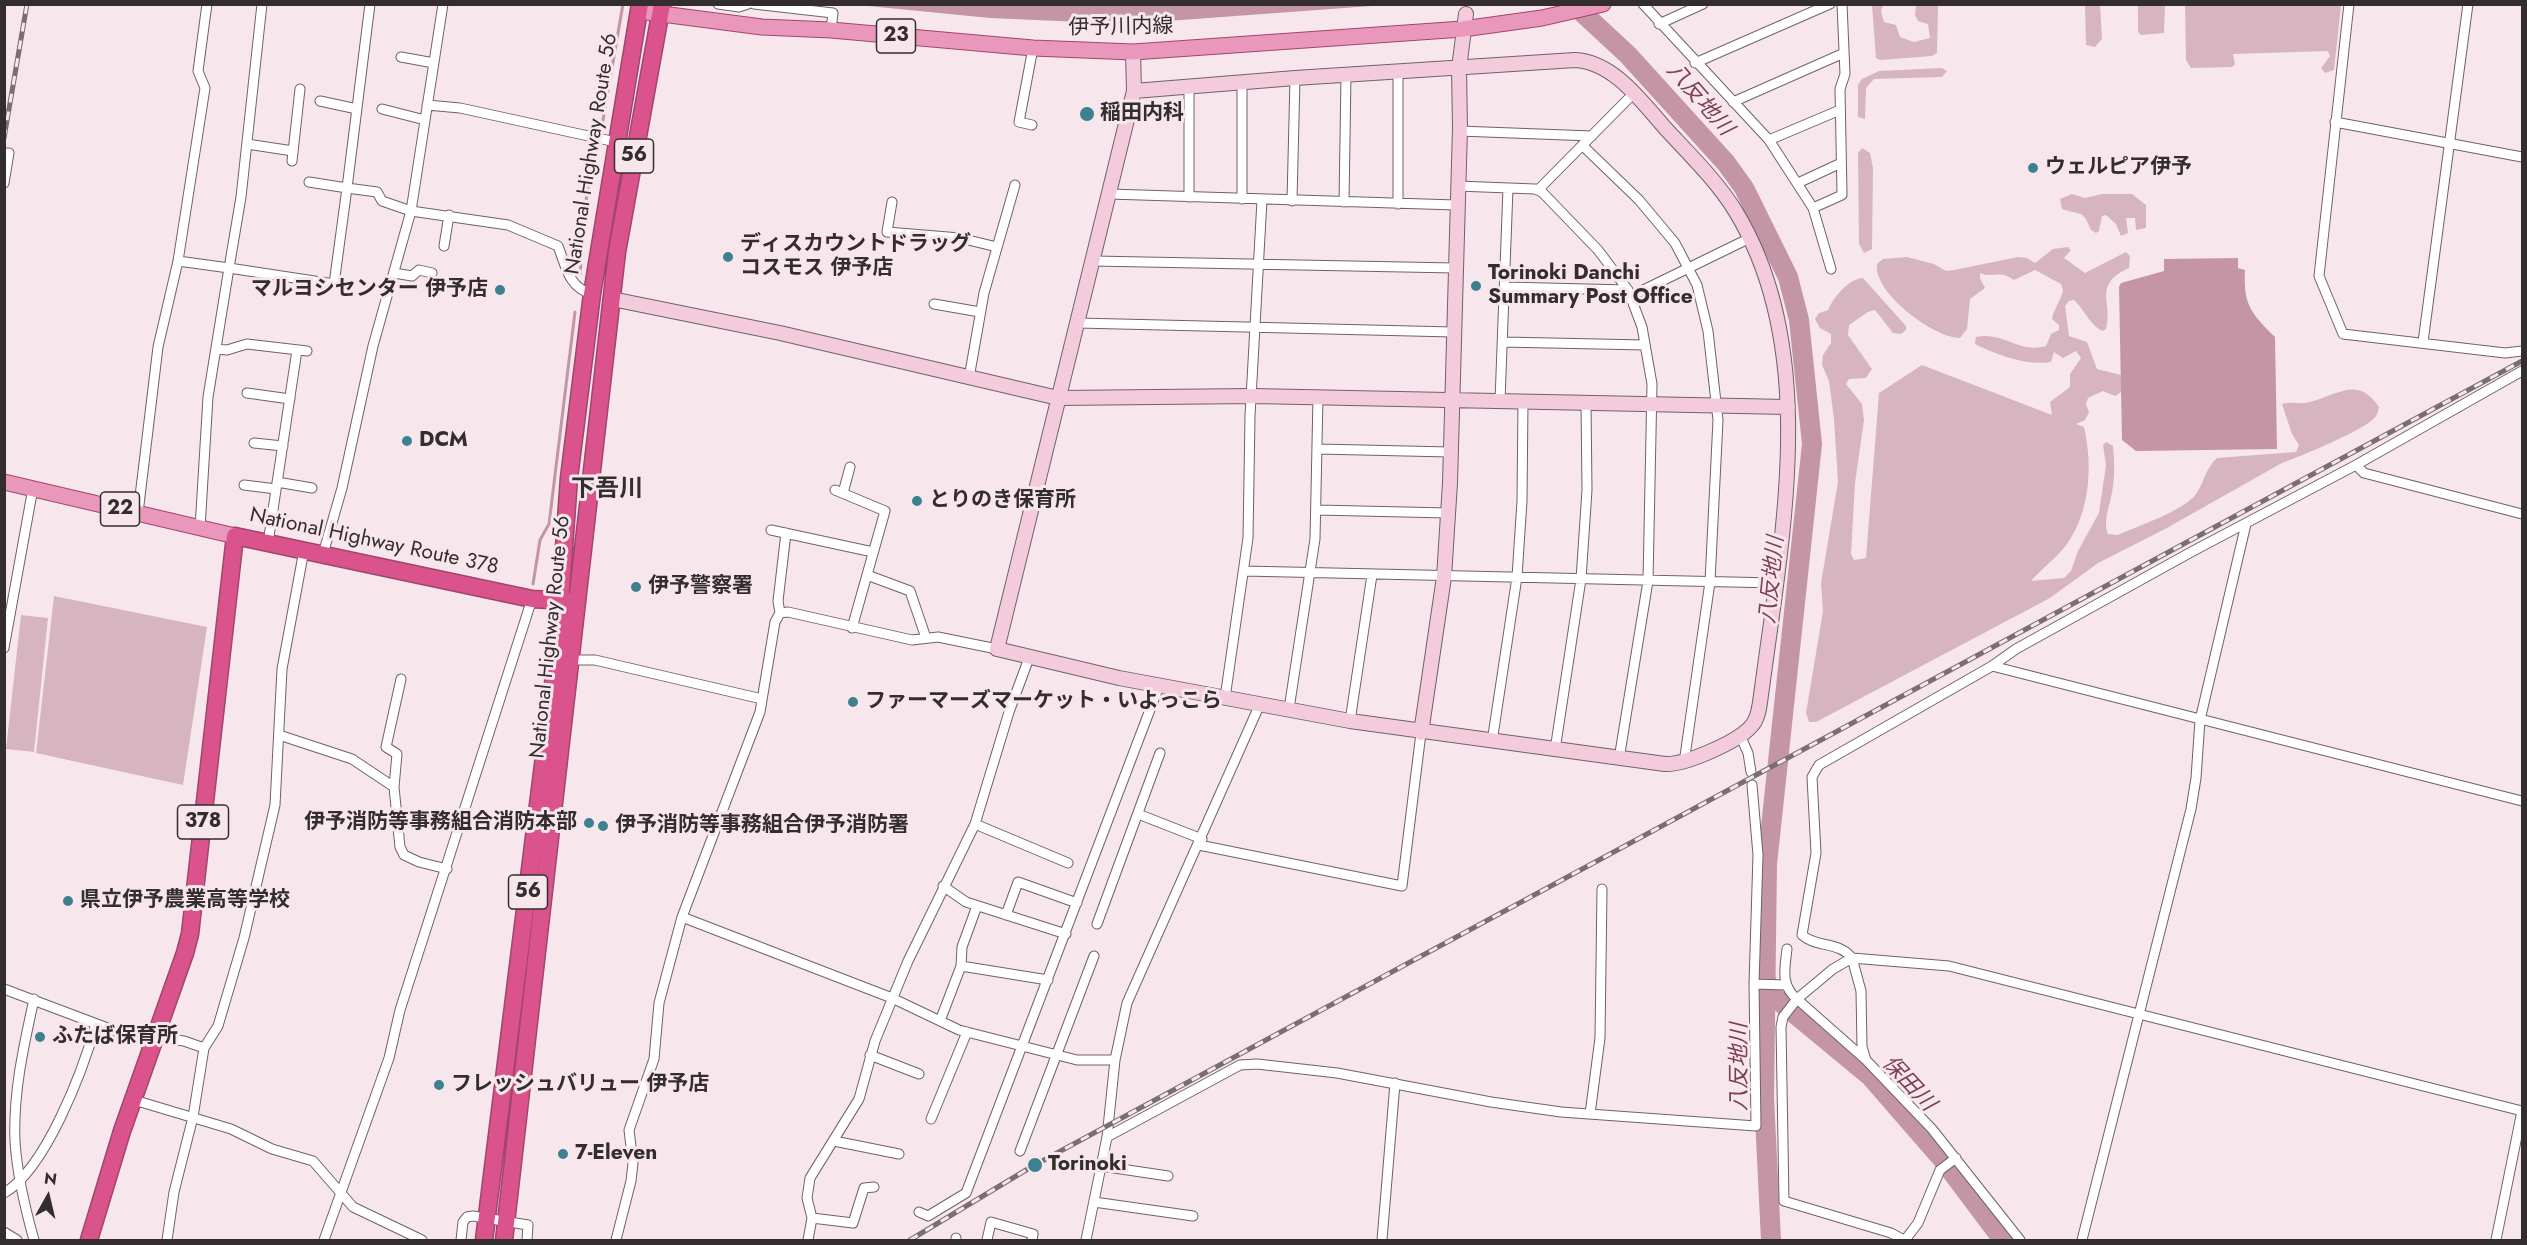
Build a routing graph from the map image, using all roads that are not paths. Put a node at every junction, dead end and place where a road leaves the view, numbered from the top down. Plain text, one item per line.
1 (207, 4) edge
2 (262, 4) edge
3 (369, 4) edge
4 (443, 4) edge
5 (718, 4) edge
6 (748, 4) edge
7 (754, 4) edge
8 (1643, 4) edge
9 (1703, 4) edge
10 (1830, 4) edge
11 (1842, 4) edge
12 (2349, 4) edge
13 (2468, 4) edge
14 (1601, 5) edge
15 (639, 8) edge
16 (661, 9) edge
17 (1467, 9) edge
18 (1659, 24) junction
19 (831, 30) junction
20 (1463, 30) junction
21 (1033, 48) junction
22 (1132, 52) junction
23 (1844, 53) junction
24 (401, 57) dead end
25 (434, 63) junction
26 (1695, 63) junction
27 (1459, 68) junction
28 (1398, 72) junction
29 (1346, 75) junction
30 (1295, 78) junction
31 (1242, 82) junction
32 (1189, 87) junction
33 (1134, 91) junction
34 (296, 94) dead end
35 (1633, 94) junction
36 (320, 102) dead end
37 (1733, 102) junction
38 (428, 105) junction
39 (357, 108) junction
40 (382, 109) dead end
41 (1840, 110) junction
42 (425, 120) junction
43 (2335, 122) junction
44 (1032, 125) dead end
45 (1460, 131) junction
46 (1592, 136) junction
47 (1769, 140) junction
48 (616, 142) junction
49 (247, 144) junction
50 (2451, 144) junction
51 (1582, 145) junction
52 (4, 153) edge
53 (2523, 157) edge
54 (1842, 163) junction
55 (309, 182) dead end
56 (4, 183) edge
57 (1798, 183) junction
58 (1015, 185) dead end
59 (1457, 186) junction
60 (347, 188) junction
61 (1508, 188) junction
62 (1538, 190) junction
63 (1109, 194) junction
64 (1189, 197) junction
65 (1242, 199) junction
66 (1262, 200) junction
67 (1293, 201) junction
68 (892, 202) dead end
69 (1344, 202) junction
70 (1398, 204) junction
71 (1456, 205) junction
72 (1813, 208) junction
73 (411, 211) junction
74 (449, 215) junction
75 (1750, 238) junction
76 (444, 246) dead end
77 (997, 246) junction
78 (178, 261) junction
79 (1093, 261) junction
80 (1259, 265) junction
81 (1688, 267) junction
82 (229, 268) junction
83 (1455, 268) junction
84 (1832, 269) dead end
85 (394, 273) junction
86 (432, 273) dead end
87 (1505, 287) junction
88 (1630, 293) junction
89 (592, 294) junction
90 (612, 299) junction
91 (934, 304) dead end
92 (980, 312) junction
93 (1078, 323) junction
94 (1256, 327) junction
95 (1453, 332) junction
96 (1503, 342) junction
97 (2423, 342) junction
98 (1645, 345) junction
99 (216, 349) junction
100 (2523, 351) edge
101 (2523, 371) edge
102 (969, 378) junction
103 (247, 393) dead end
104 (1253, 396) junction
105 (1318, 397) junction
106 (1058, 398) junction
107 (290, 399) junction
108 (1451, 399) junction
109 (1500, 401) junction
110 (1523, 402) junction
111 (1587, 403) junction
112 (1653, 403) junction
113 (1717, 406) junction
114 (1788, 407) junction
115 (254, 443) dead end
116 (282, 446) junction
117 (1318, 449) junction
118 (1450, 452) junction
119 (2356, 465) junction
120 (850, 467) dead end
121 (4, 482) edge
122 (244, 485) dead end
123 (276, 486) junction
124 (33, 488) junction
125 (312, 488) dead end
126 (1317, 510) junction
127 (138, 513) junction
128 (1448, 513) junction
129 (2523, 513) edge
130 (2246, 524) junction
131 (200, 528) junction
132 (771, 530) dead end
133 (786, 533) junction
134 (235, 536) junction
135 (268, 543) junction
136 (304, 550) junction
137 (873, 552) junction
138 (323, 554) junction
139 (1245, 571) junction
140 (1310, 573) junction
141 (867, 574) junction
142 (1372, 575) junction
143 (1444, 577) junction
144 (1517, 577) junction
145 (1581, 579) junction
146 (1648, 581) junction
147 (1710, 582) junction
148 (1775, 583) junction
149 (532, 598) junction
150 (558, 600) junction
151 (578, 601) junction
152 (8, 611) edge
153 (780, 613) junction
154 (852, 628) junction
155 (926, 638) junction
156 (4, 648) edge
157 (997, 649) junction
158 (1029, 658) junction
159 (564, 660) junction
160 (1992, 666) junction
161 (402, 679) dead end
162 (1159, 686) junction
163 (1225, 698) junction
164 (762, 699) junction
165 (1260, 704) junction
166 (1289, 710) junction
167 (2200, 720) junction
168 (1350, 721) junction
169 (1421, 733) junction
170 (279, 735) junction
171 (1740, 735) junction
172 (1492, 742) junction
173 (1555, 750) junction
174 (1160, 753) dead end
175 (1619, 759) junction
176 (1684, 763) junction
177 (1751, 772) dead end
178 (1752, 785) dead end
179 (394, 787) junction
180 (2523, 801) edge
181 (1138, 814) junction
182 (975, 824) junction
183 (1201, 842) junction
184 (1068, 863) dead end
185 (447, 869) junction
186 (943, 886) junction
187 (1602, 889) dead end
188 (1077, 903) junction
189 (977, 906) junction
190 (1006, 915) junction
191 (682, 917) junction
192 (1097, 924) dead end
193 (1066, 934) junction
194 (1787, 949) dead end
195 (1094, 956) dead end
196 (1852, 958) junction
197 (961, 966) junction
198 (1048, 980) junction
199 (1756, 984) junction
200 (1785, 985) junction
201 (4, 989) edge
202 (892, 998) junction
203 (34, 999) junction
204 (1797, 999) junction
205 (2139, 1013) junction
206 (940, 1021) junction
207 (96, 1024) junction
208 (967, 1032) junction
209 (155, 1038) junction
210 (1024, 1045) junction
211 (204, 1048) junction
212 (1058, 1054) junction
213 (870, 1055) junction
214 (1115, 1060) junction
215 (1866, 1060) junction
216 (919, 1074) dead end
217 (1395, 1083) junction
218 (134, 1100) junction
219 (2522, 1111) edge
220 (1590, 1114) junction
221 (193, 1117) junction
222 (931, 1119) dead end
223 (1107, 1137) junction
224 (834, 1140) junction
225 (1020, 1151) dead end
226 (899, 1154) dead end
227 (1950, 1162) junction
228 (1101, 1166) junction
229 (1168, 1176) dead end
230 (20, 1180) junction
231 (874, 1187) dead end
232 (4, 1193) edge
233 (341, 1193) junction
234 (1094, 1202) junction
235 (919, 1212) dead end
236 (1193, 1216) dead end
237 (487, 1217) junction
238 (812, 1218) junction
239 (507, 1220) junction
240 (34, 1240) edge
241 (89, 1240) edge
242 (167, 1240) edge
243 (324, 1240) edge
244 (422, 1240) edge
245 (461, 1240) edge
246 (484, 1240) edge
247 (504, 1240) edge
248 (527, 1240) edge
249 (616, 1240) edge
250 (807, 1240) edge
251 (987, 1240) edge
252 (1032, 1240) edge
253 (1086, 1240) edge
254 (1382, 1240) edge
255 (1904, 1240) edge
256 (2020, 1240) edge
257 (2082, 1240) edge
258 (2496, 1240) edge

1 - 78 street
2 - 49 street
3 - 39 street
4 - 25 street
5 - 6 street
7 - 19 street
8 - 18 street
9 - 18 street
10 - 26 street
11 - 23 street
12 - 43 street
13 - 50 street
14 - 20 main road, 伊予川内線 / 23
15 - 16 main road, 伊予川内線 / 23
15 - 48 highway, National Highway Route 56 / 56
16 - 19 main road, 伊予川内線 / 23
16 - 90 highway, National Highway Route 56 / 56
17 - 20 street
18 - 26 street
19 - 21 main road, 伊予川内線 / 23
20 - 22 main road, 伊予川内線 / 23
20 - 27 street
21 - 22 main road, 伊予川内線 / 23
21 - 44 street
22 - 33 street
23 - 37 street
23 - 41 street
24 - 25 street
25 - 38 street
26 - 37 street
27 - 28 street
27 - 35 street
27 - 45 street
28 - 29 street
28 - 70 street
29 - 30 street
29 - 69 street
30 - 31 street
30 - 67 street
31 - 32 street
31 - 65 street
32 - 33 street
32 - 64 street
33 - 63 street
34 - 49 street
35 - 46 street
35 - 75 street
36 - 39 street
37 - 47 street
38 - 42 street
38 - 48 street
39 - 60 street
40 - 42 street
41 - 47 street
41 - 54 street
42 - 73 street
43 - 50 street
43 - 97 street
45 - 46 street
45 - 59 street
46 - 51 street
47 - 57 street
48 - 89 highway, National Highway Route 56 / 56
49 - 82 street
50 - 53 street
50 - 97 street
51 - 62 street
51 - 81 street
52 - 56 street
54 - 57 street
54 - 72 street
55 - 60 street
57 - 72 street
58 - 77 street
59 - 61 street
59 - 71 street
60 - 73 street
60 - 82 street
61 - 62 street
61 - 87 street
62 - 88 street
63 - 64 street
63 - 79 street
64 - 65 street
65 - 66 street
66 - 67 street
66 - 80 street
67 - 69 street
68 - 77 street
69 - 70 street
70 - 71 street
71 - 83 street
72 - 84 street
73 - 74 street
73 - 85 street
74 - 76 street
74 - 89 street
75 - 81 street
75 - 114 street
77 - 92 street
78 - 82 street
78 - 127 street
79 - 80 street
79 - 93 street
80 - 83 street
80 - 94 street
81 - 88 street
81 - 113 street
82 - 99 street
83 - 95 street
85 - 86 street
85 - 138 street
87 - 88 street
87 - 96 street
88 - 98 street
89 - 90 highway
89 - 150 highway, National Highway Route 56 / 56
90 - 102 street
90 - 151 highway, National Highway Route 56 / 56
91 - 92 street
92 - 102 street
93 - 94 street
93 - 106 street
94 - 95 street
94 - 104 street
95 - 108 street
96 - 98 street
96 - 109 street
97 - 100 street
98 - 112 street
99 - 107 street
99 - 131 street
101 - 119 street
102 - 106 street
103 - 107 street
104 - 105 street
104 - 106 street
104 - 139 street
105 - 108 street
105 - 117 street
106 - 157 street
107 - 116 street
108 - 109 street
108 - 118 street
109 - 110 street
110 - 111 street
110 - 144 street
111 - 112 street
111 - 145 street
112 - 113 street
112 - 146 street
113 - 114 street
113 - 147 street
114 - 148 street
115 - 116 street
116 - 123 street
117 - 118 street
117 - 126 street
118 - 128 street
119 - 129 street
119 - 130 street
120 - 137 street
121 - 124 main road, 22
122 - 123 street
123 - 125 street
123 - 135 street
124 - 127 main road, 22
124 - 152 street
126 - 128 street
126 - 140 street
127 - 131 main road, 22
128 - 143 street
130 - 160 street
130 - 167 street
131 - 134 main road, 22
132 - 133 street
133 - 137 street
133 - 153 street
134 - 135 highway, National Highway Route 378
134 - 209 highway, National Highway Route 378 / 378
135 - 136 highway, National Highway Route 378
136 - 138 highway, National Highway Route 378
136 - 170 street
137 - 141 street
138 - 149 highway, National Highway Route 378
139 - 140 street
139 - 163 street
140 - 142 street
140 - 166 street
141 - 154 street
141 - 155 street
142 - 143 street
142 - 168 street
143 - 144 street
143 - 169 street
144 - 145 street
144 - 172 street
145 - 146 street
145 - 173 street
146 - 147 street
146 - 175 street
147 - 148 street
147 - 176 street
148 - 171 street
149 - 150 highway, National Highway Route 378
149 - 185 street
150 - 151 highway, National Highway Route 378
150 - 159 highway, National Highway Route 56 / 56
151 - 159 highway, National Highway Route 56 / 56
152 - 156 street
153 - 154 street
153 - 164 street
154 - 155 street
155 - 157 street
157 - 158 street
158 - 162 street
158 - 182 street
159 - 164 street
159 - 237 highway, National Highway Route 56 / 56
159 - 239 highway, National Highway Route 56 / 56
160 - 167 street
160 - 196 street
161 - 179 street
162 - 163 street
162 - 188 street
163 - 165 street
164 - 191 street
165 - 166 street
165 - 183 street
166 - 168 street
167 - 180 street
167 - 205 street
168 - 169 street
169 - 172 street
169 - 183 street
170 - 179 street
170 - 211 street
171 - 176 street
171 - 177 street
172 - 173 street
173 - 175 street
174 - 181 street
175 - 176 street
178 - 199 street
179 - 185 street
181 - 183 street
181 - 192 street
182 - 184 street
182 - 186 street
183 - 214 street
185 - 233 street
186 - 189 street
186 - 202 street
187 - 220 street
188 - 190 street
188 - 193 street
189 - 190 street
189 - 197 street
190 - 193 street
191 - 202 street
191 - 249 street
193 - 198 street
194 - 200 street
195 - 212 street
196 - 204 street
196 - 205 street
196 - 215 street
197 - 198 street
197 - 206 street
198 - 210 street
199 - 200 street
199 - 220 street
200 - 204 street
201 - 203 street
202 - 206 street
202 - 213 street
203 - 207 street
203 - 230 street
204 - 215 street
204 - 255 street
205 - 219 street
205 - 257 street
206 - 208 street
207 - 209 street
207 - 230 street
208 - 210 street
208 - 222 street
209 - 211 street
209 - 218 highway, National Highway Route 378 / 378
210 - 212 street
210 - 235 street
211 - 221 street
212 - 214 street
212 - 225 street
213 - 216 street
213 - 224 street
214 - 223 street
215 - 227 street
217 - 220 street
217 - 223 street
217 - 254 street
218 - 221 street
218 - 241 highway, National Highway Route 378 / 378
219 - 258 street
221 - 233 street
221 - 242 street
223 - 228 street
224 - 226 street
224 - 238 street
227 - 255 street
227 - 256 street
228 - 229 street
228 - 234 street
230 - 232 street
230 - 240 street
231 - 238 street
233 - 243 street
233 - 244 street
234 - 236 street
234 - 253 street
237 - 239 street
237 - 245 street
237 - 246 highway, National Highway Route 56 / 56
238 - 250 street
239 - 247 highway, National Highway Route 56 / 56
239 - 248 street
251 - 252 street

